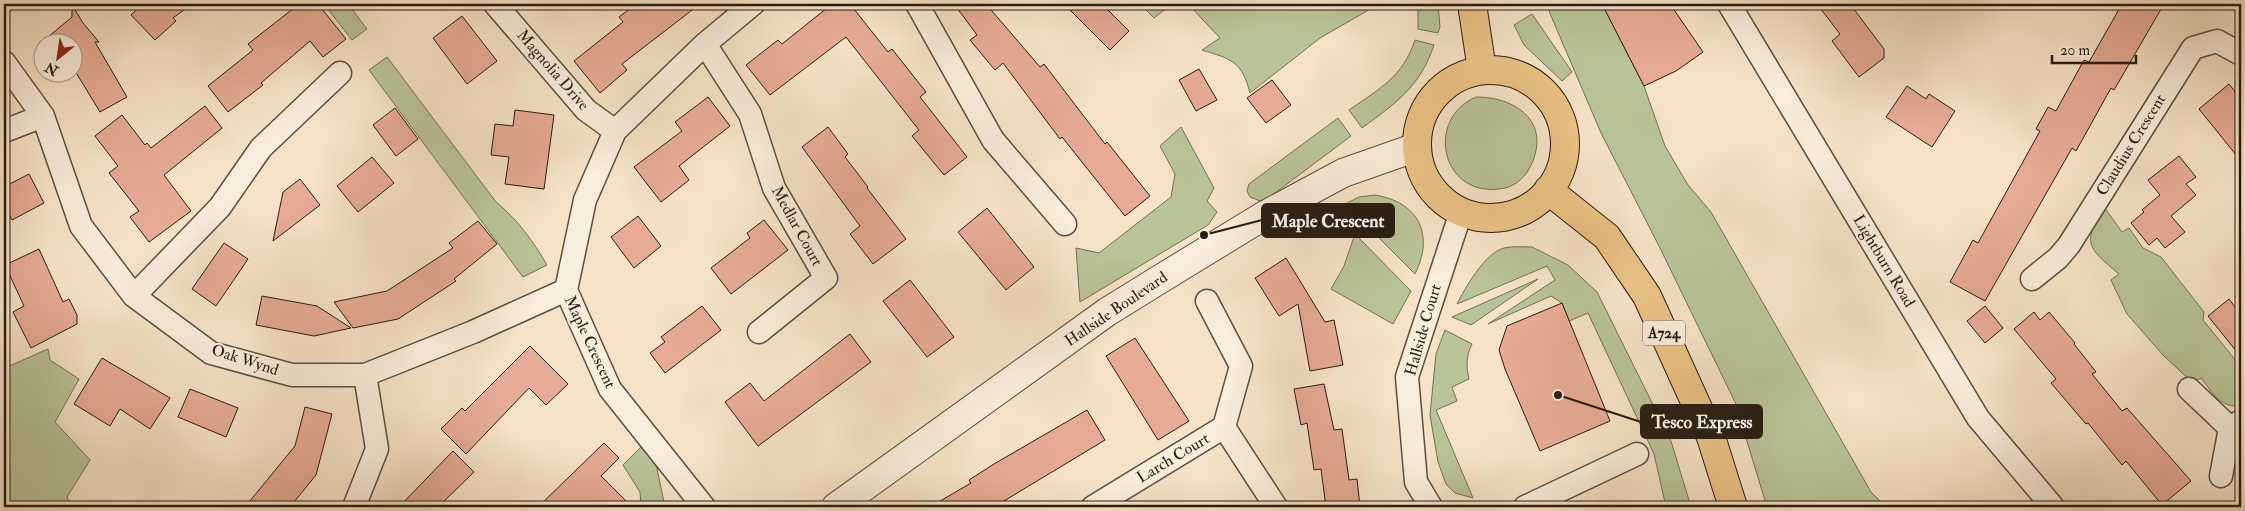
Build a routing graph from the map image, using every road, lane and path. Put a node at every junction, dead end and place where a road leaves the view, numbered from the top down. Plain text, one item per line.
1 (495, 4) edge
2 (753, 4) edge
3 (917, 4) edge
4 (1472, 4) edge
5 (1729, 4) edge
6 (706, 44) junction
7 (2241, 54) edge
8 (4, 62) edge
9 (1482, 70) junction
10 (340, 73) dead end
11 (43, 116) junction
12 (4, 131) edge
13 (615, 131) junction
14 (1417, 147) junction
15 (1548, 190) junction
16 (1461, 212) junction
17 (1065, 224) dead end
18 (2032, 279) dead end
19 (566, 290) junction
20 (134, 296) junction
21 (1207, 301) dead end
22 (759, 332) dead end
23 (365, 375) junction
24 (2189, 389) dead end
25 (2235, 424) edge
26 (1224, 427) junction
27 (1637, 454) dead end
28 (2221, 476) dead end
29 (354, 507) edge
30 (704, 507) edge
31 (836, 507) edge
32 (1093, 507) edge
33 (1276, 507) edge
34 (1432, 507) edge
35 (1525, 507) edge
36 (1733, 507) edge
37 (2053, 507) edge

1 - 13 street, Magnolia Drive
2 - 6 street, Maple Crescent
3 - 17 street
4 - 9 main road
5 - 37 street, Lightburn Road
6 - 13 street, Maple Crescent
6 - 22 street, Medlar Court
7 - 18 street, Claudius Crescent
8 - 11 street, Oak Wynd
9 - 14 main road
9 - 15 main road
10 - 20 street
11 - 12 street
11 - 20 street, Oak Wynd
13 - 19 street, Maple Crescent
14 - 16 main road
14 - 31 street, Hallside Boulevard
15 - 16 main road
15 - 36 main road, A724
16 - 34 street, Hallside Court
19 - 23 street, Oak Wynd
19 - 30 street, Maple Crescent
20 - 23 street, Oak Wynd
21 - 26 street
23 - 29 street
24 - 25 street
25 - 28 street
26 - 32 street, Larch Court
26 - 33 street, Larch Court
27 - 35 street

